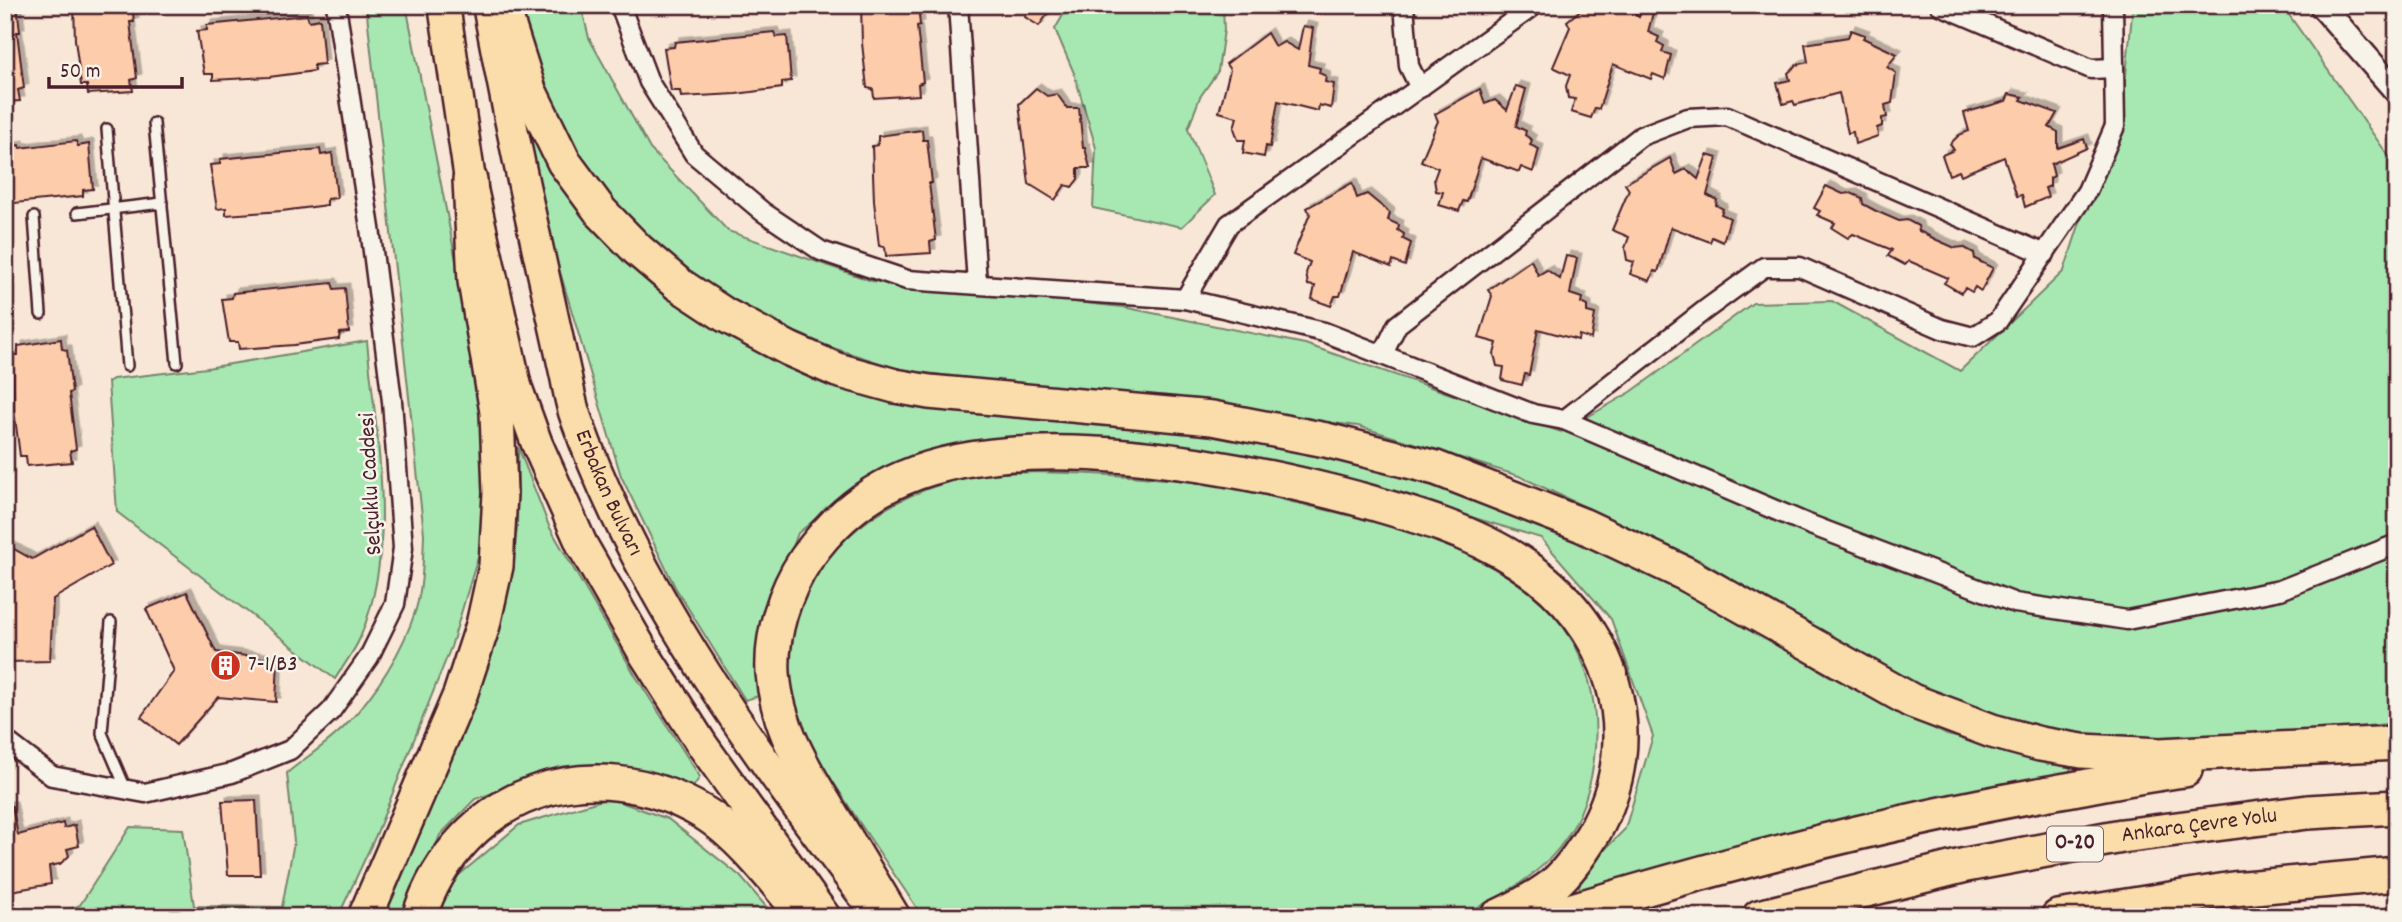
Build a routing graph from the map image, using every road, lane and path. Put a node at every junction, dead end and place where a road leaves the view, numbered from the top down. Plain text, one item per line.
1 (336, 5) edge
2 (427, 5) edge
3 (444, 5) edge
4 (488, 5) edge
5 (502, 5) edge
6 (621, 5) edge
7 (958, 5) edge
8 (1404, 5) edge
9 (1535, 5) edge
10 (1940, 5) edge
11 (2113, 5) edge
12 (2321, 5) edge
13 (2114, 68) junction
14 (1420, 88) junction
15 (2397, 92) edge
16 (154, 123) dead end
17 (107, 129) dead end
18 (470, 180) junction
19 (162, 203) junction
20 (114, 209) junction
21 (77, 213) dead end
22 (34, 217) dead end
23 (2045, 254) junction
24 (977, 283) junction
25 (1185, 299) junction
26 (41, 314) dead end
27 (1382, 354) junction
28 (177, 363) dead end
29 (127, 366) dead end
30 (1564, 420) junction
31 (2397, 544) edge
32 (111, 622) dead end
33 (5, 740) edge
34 (2397, 743) edge
35 (2397, 752) edge
36 (126, 789) junction
37 (2397, 807) edge
38 (2397, 874) edge
39 (365, 917) edge
40 (419, 917) edge
41 (805, 917) edge
42 (825, 917) edge
43 (880, 917) edge
44 (893, 917) edge
45 (1497, 917) edge
46 (1549, 917) edge
47 (1759, 917) edge
48 (2059, 917) edge

1 - 36 street, Selçuklu Caddesi
2 - 18 highway
3 - 18 highway, Erbakan Bulvarı
4 - 43 highway, Erbakan Bulvarı
5 - 34 highway
6 - 24 street
7 - 24 street
8 - 14 street
9 - 14 street
10 - 13 street
11 - 13 street
12 - 15 street
13 - 23 street
14 - 25 street
16 - 19 lane
17 - 20 lane
18 - 39 highway
18 - 42 highway, Erbakan Bulvarı
19 - 20 lane
19 - 28 lane
20 - 21 lane
20 - 29 lane
22 - 26 lane
23 - 27 street
23 - 30 street
24 - 25 street
25 - 27 street
27 - 30 street
30 - 31 street
32 - 36 lane
33 - 36 street, Selçuklu Caddesi
35 - 46 highway
37 - 47 highway, Ankara Çevre Yolu / O-20
38 - 48 highway
40 - 41 highway
44 - 45 highway

